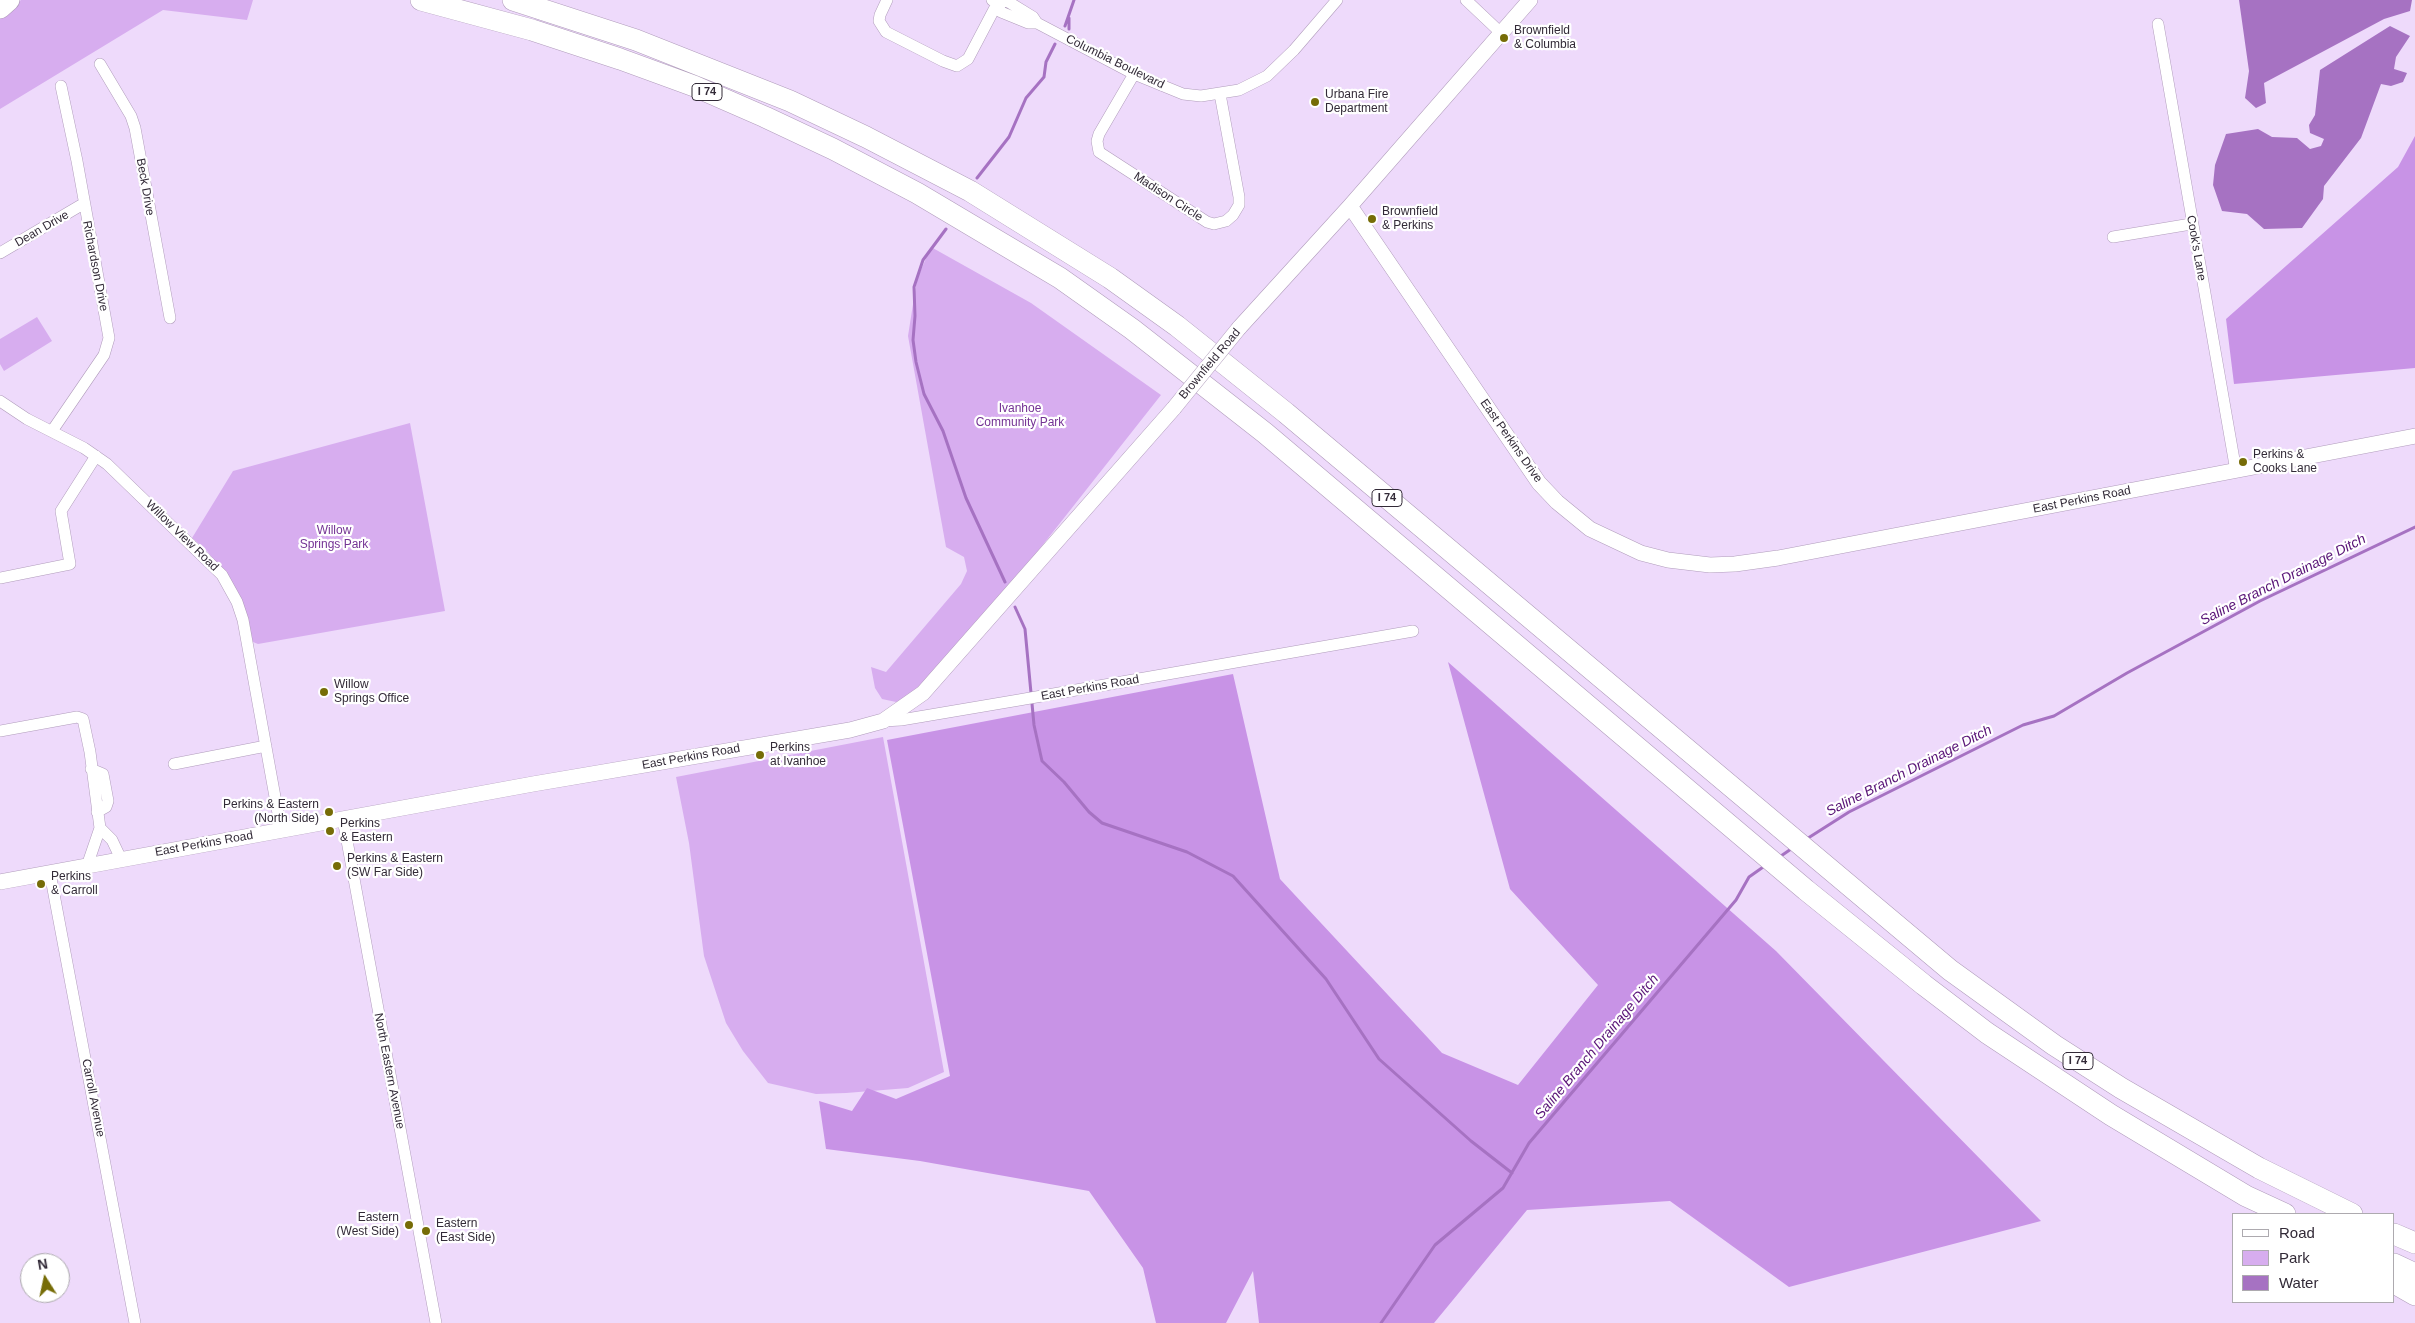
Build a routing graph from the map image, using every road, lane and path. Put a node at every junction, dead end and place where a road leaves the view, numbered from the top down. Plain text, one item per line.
1 (9, 0) edge
2 (421, 0) edge
3 (513, 0) edge
4 (887, 0) edge
5 (1337, 0) edge
6 (1466, 0) edge
7 (1530, 0) edge
8 (996, 1) edge
9 (0, 8) edge
10 (2158, 24) dead end
11 (1501, 34) junction
12 (100, 64) dead end
13 (1134, 74) junction
14 (61, 86) dead end
15 (1220, 94) junction
16 (83, 204) junction
17 (1350, 206) junction
18 (2191, 224) junction
19 (2113, 237) dead end
20 (0, 253) edge
21 (170, 318) dead end
22 (0, 401) edge
23 (52, 431) junction
24 (2415, 436) edge
25 (96, 456) junction
26 (2236, 471) junction
27 (1749, 562) joint
28 (0, 578) edge
29 (1413, 632) dead end
30 (883, 721) junction
31 (0, 731) edge
32 (266, 746) junction
33 (174, 764) dead end
34 (343, 819) junction
35 (100, 828) junction
36 (281, 830) junction
37 (121, 860) junction
38 (87, 866) junction
39 (50, 872) junction
40 (0, 882) edge
41 (2246, 1196) junction
42 (2272, 1213) edge
43 (2283, 1213) edge
44 (2350, 1213) edge
45 (2395, 1234) edge
46 (2415, 1243) edge
47 (2395, 1264) edge
48 (2415, 1274) edge
49 (2395, 1284) edge
50 (2415, 1295) edge
51 (135, 1323) edge
52 (436, 1323) edge

1 - 9 highway
2 - 41 highway, I 74
3 - 44 highway, I 74
4 - 8 street
5 - 15 street, Columbia Boulevard
6 - 11 street
7 - 11 street, Brownfield Road
8 - 13 street, Columbia Boulevard
10 - 18 street, Cook's Lane
11 - 17 street, Brownfield Road
12 - 21 street, Beck Drive
13 - 15 street, Columbia Boulevard
13 - 15 street, Madison Circle
14 - 16 street, Richardson Drive
16 - 20 street, Dean Drive
16 - 23 street, Richardson Drive
17 - 27 street, East Perkins Drive
17 - 30 street, Brownfield Road, bridge
18 - 19 street
18 - 26 street, Cook's Lane
22 - 23 street, Willow View Road
23 - 25 street, Willow View Road
24 - 26 street, East Perkins Road
25 - 28 street
25 - 32 street, Willow View Road
26 - 27 street, East Perkins Road
29 - 30 street, East Perkins Road
30 - 34 street, East Perkins Road
31 - 35 street
32 - 33 street
32 - 36 street, Willow View Road
34 - 36 street, East Perkins Road
34 - 52 street, North Eastern Avenue
35 - 37 street
35 - 38 street
36 - 37 street, East Perkins Road
37 - 38 street, East Perkins Road
38 - 39 street, East Perkins Road
39 - 40 street, East Perkins Road
39 - 51 street, Carroll Avenue
41 - 42 highway
41 - 43 highway, I 74
45 - 46 highway
47 - 48 highway
49 - 50 highway

